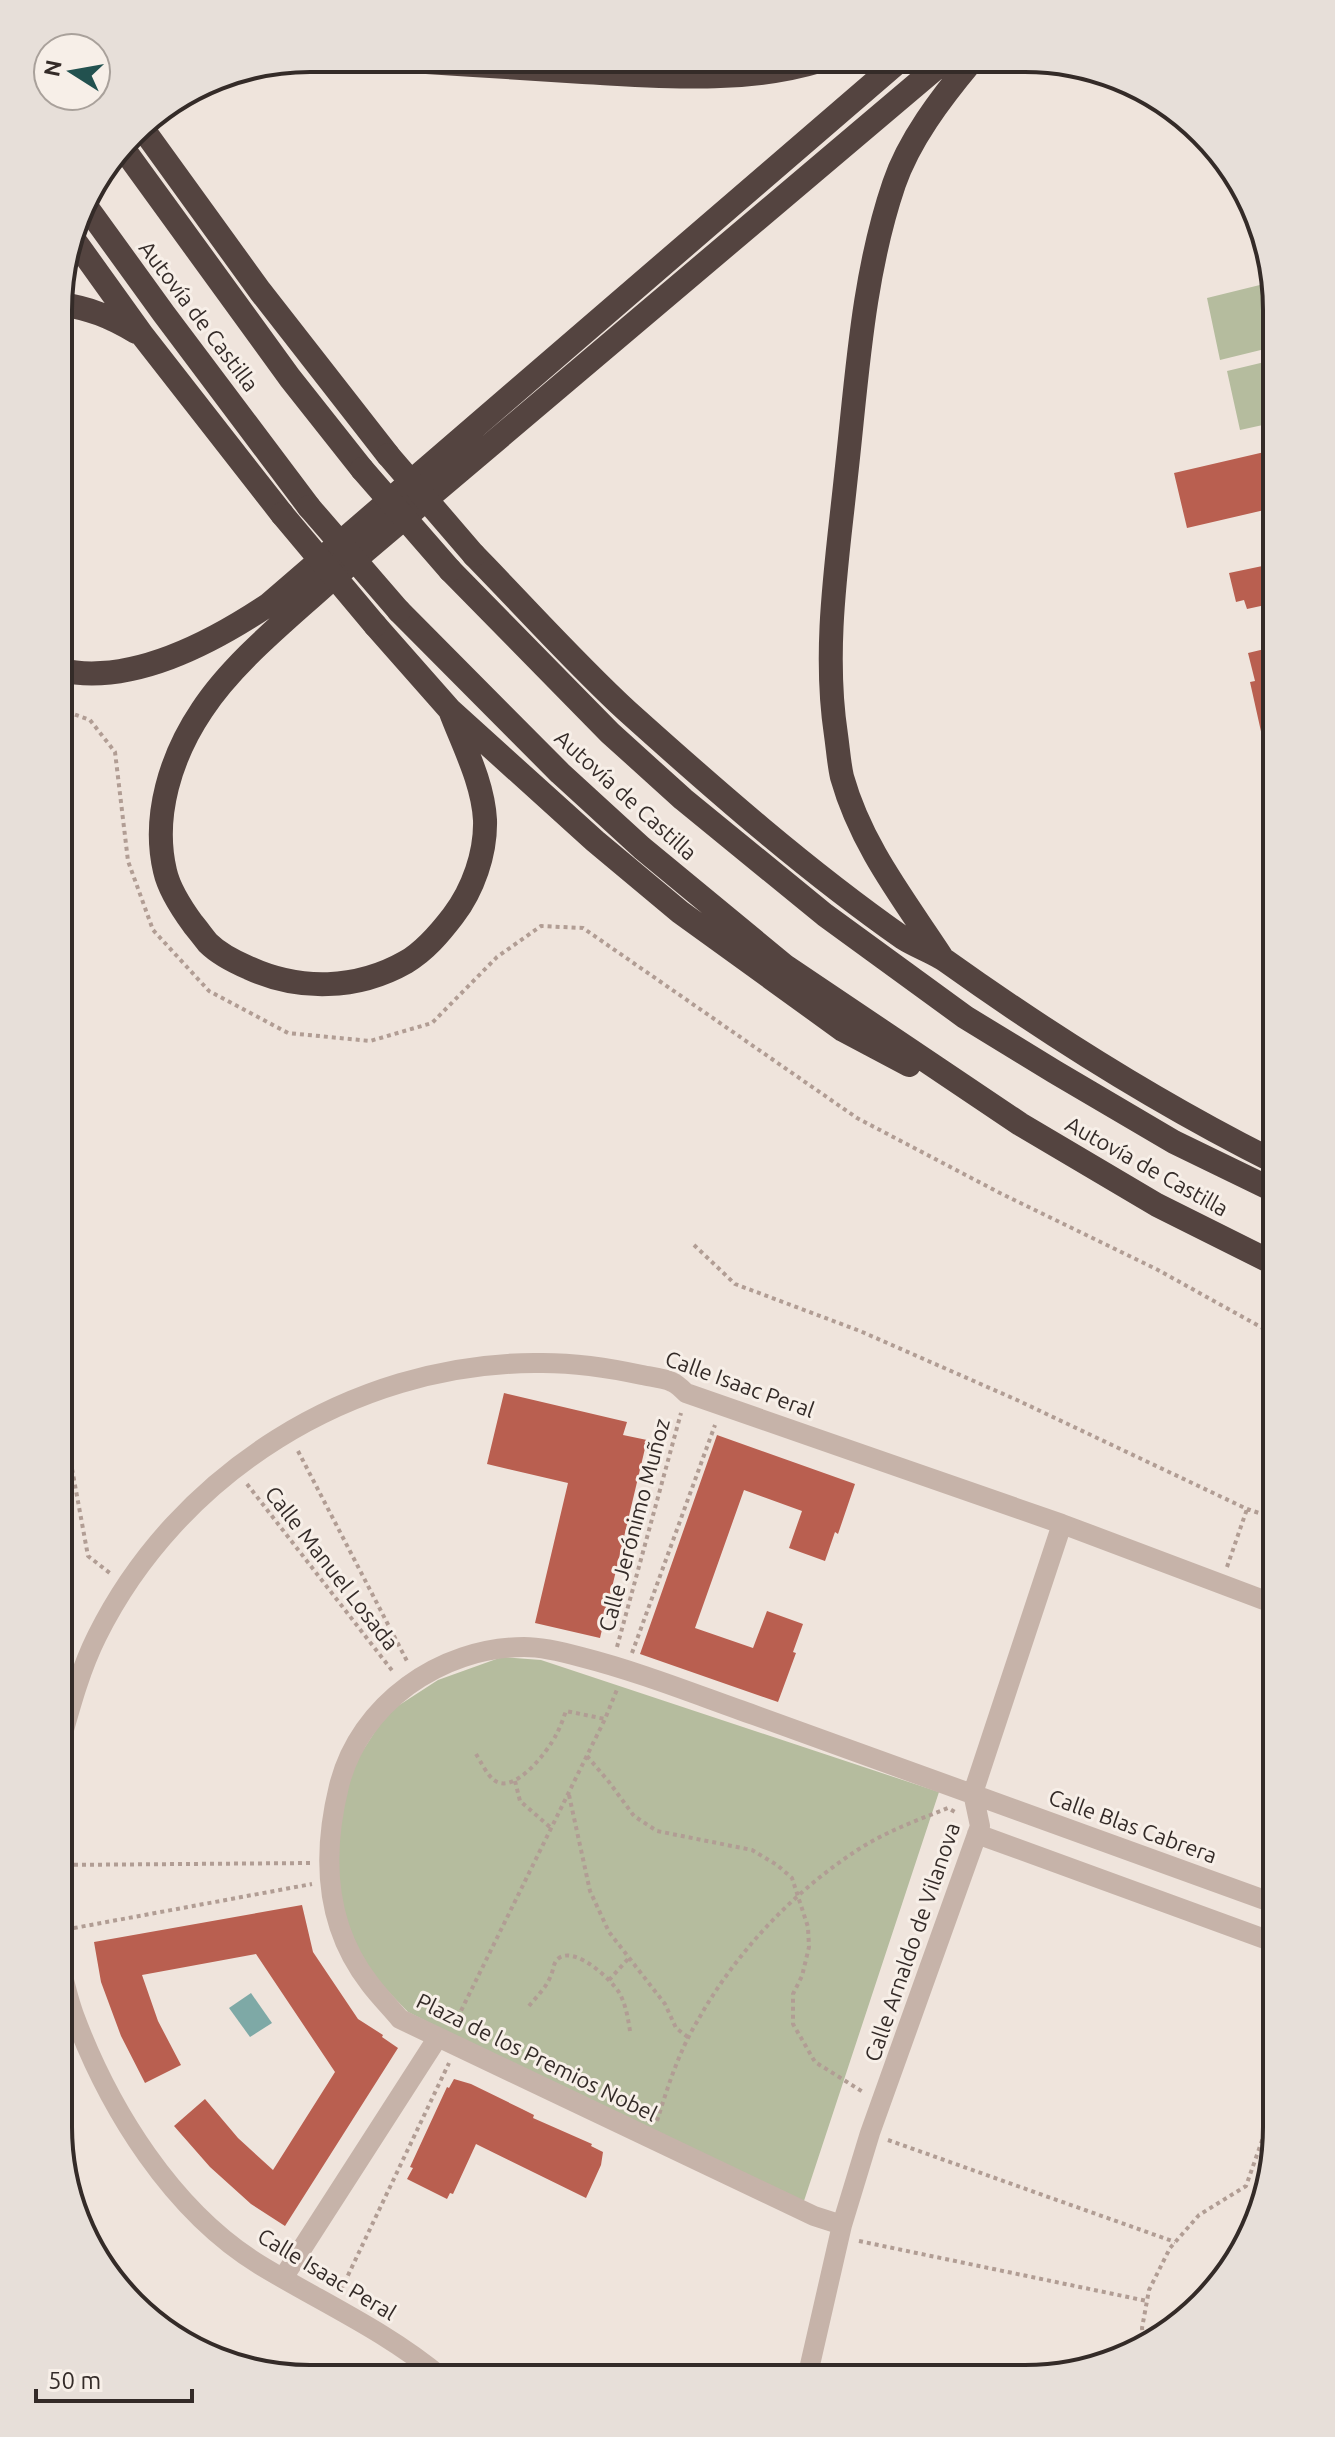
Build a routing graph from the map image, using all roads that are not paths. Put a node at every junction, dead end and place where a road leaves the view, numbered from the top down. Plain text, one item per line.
1 (584, 72) edge
2 (761, 72) edge
3 (886, 72) edge
4 (931, 72) edge
5 (963, 72) edge
6 (148, 136) edge
7 (129, 156) edge
8 (92, 215) edge
9 (80, 248) edge
10 (72, 306) edge
11 (143, 336) junction
12 (72, 671) edge
13 (450, 710) junction
14 (942, 958) junction
15 (1020, 1124) junction
16 (1263, 1155) edge
17 (1263, 1185) edge
18 (1262, 1258) edge
19 (1062, 1524) junction
20 (1262, 1600) edge
21 (72, 1700) edge
22 (973, 1793) junction
23 (979, 1830) junction
24 (1262, 1899) edge
25 (1262, 1938) edge
26 (72, 2009) edge
27 (447, 2042) junction
28 (841, 2231) junction
29 (283, 2278) junction
30 (427, 2365) edge
31 (810, 2365) edge

1 - 2 highway
3 - 12 highway
4 - 13 highway
5 - 14 highway
6 - 14 highway, bridge
7 - 17 highway, Autovía de Castilla, bridge
8 - 15 highway, Autovía de Castilla, bridge
9 - 11 highway
10 - 11 highway
11 - 13 highway, bridge
13 - 15 highway
14 - 16 highway
15 - 18 highway, Autovía de Castilla
19 - 20 street, Calle Isaac Peral
19 - 21 street, Calle Isaac Peral
19 - 22 street
22 - 23 street, Calle Arnaldo de Vilanova
22 - 24 street, Calle Blas Cabrera
22 - 27 street, Plaza de los Premios Nobel
23 - 25 street
23 - 28 street, Calle Arnaldo de Vilanova
26 - 29 street, Calle Isaac Peral
27 - 28 street, Plaza de los Premios Nobel
27 - 29 street
28 - 31 street, Calle Arnaldo de Vilanova
29 - 30 street, Calle Isaac Peral

